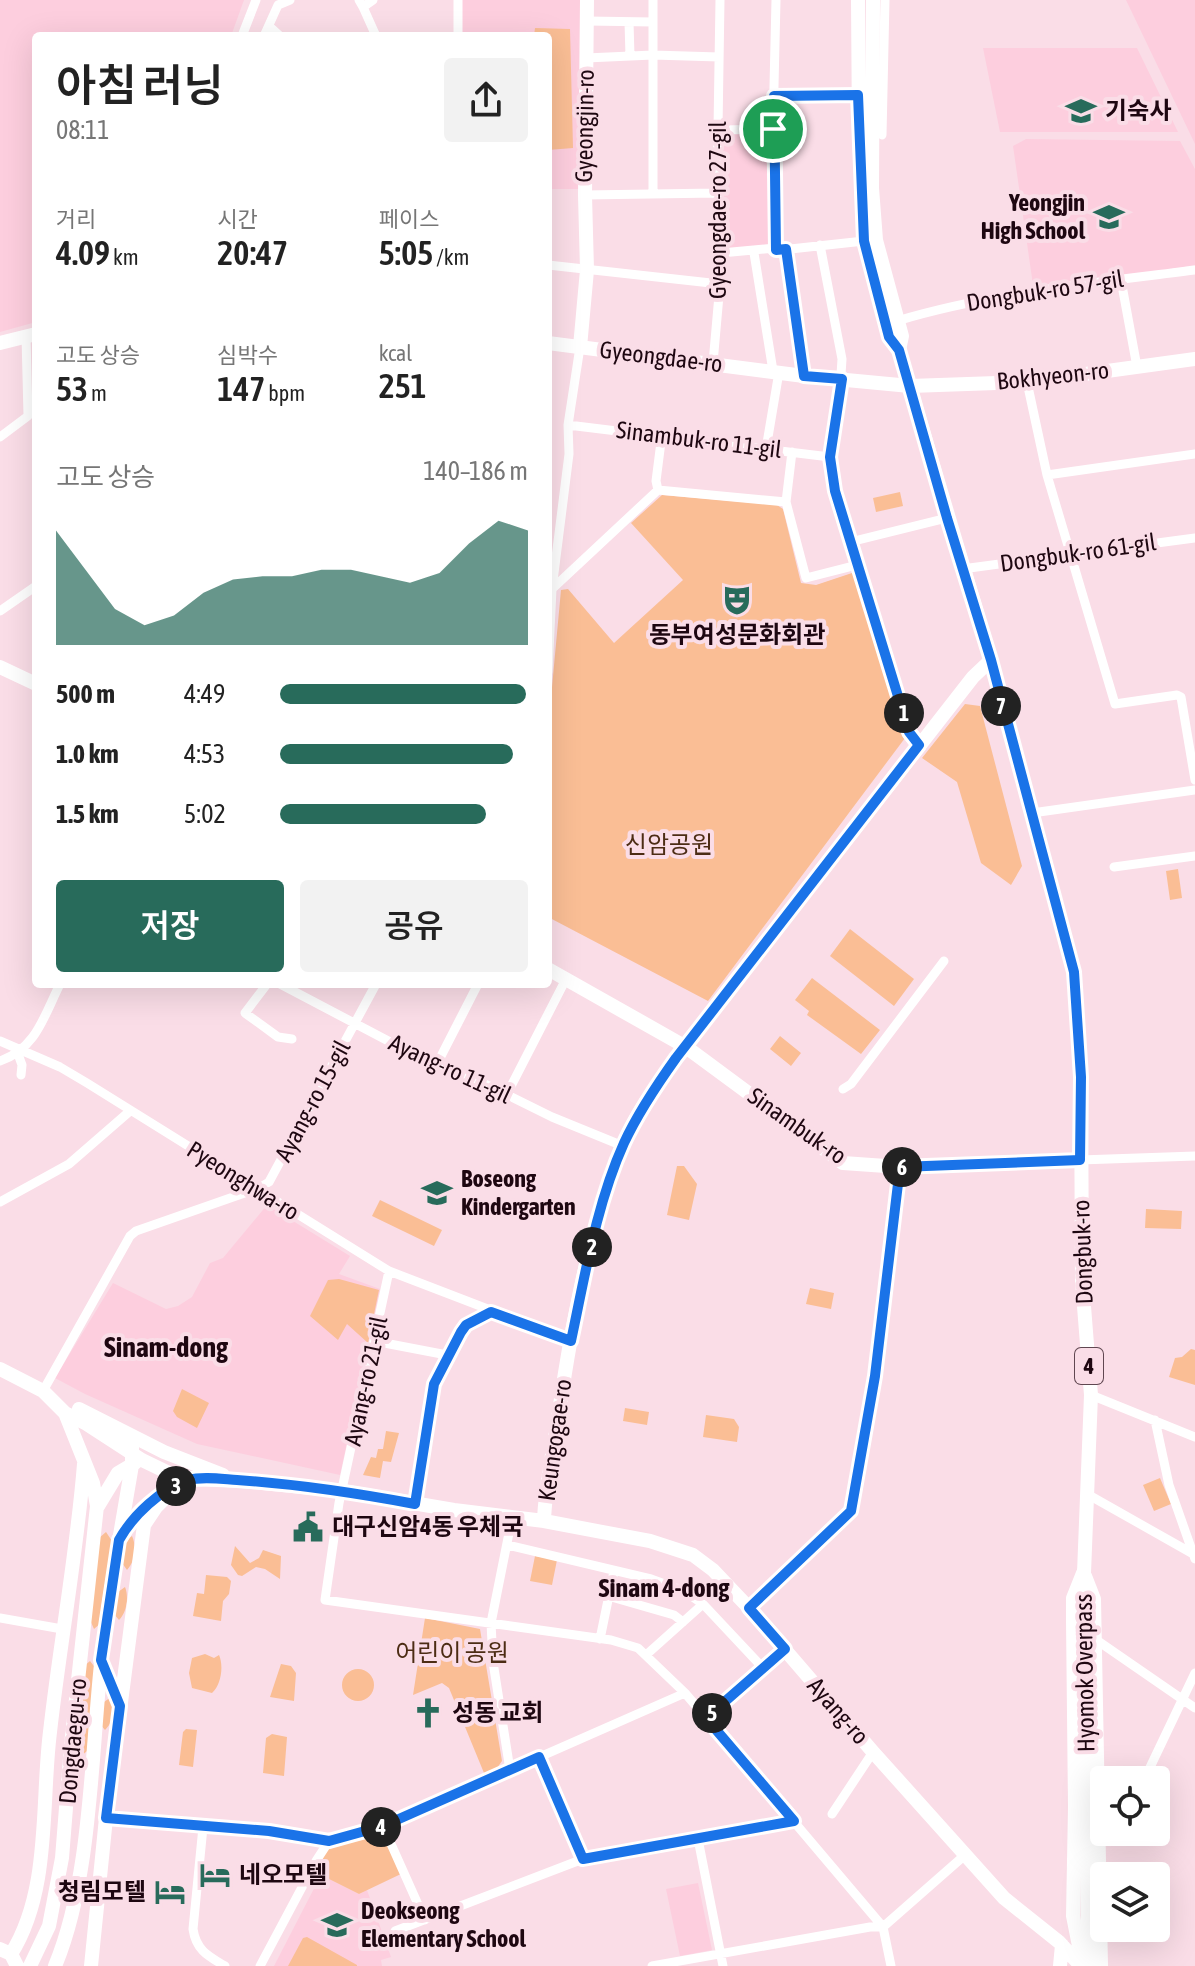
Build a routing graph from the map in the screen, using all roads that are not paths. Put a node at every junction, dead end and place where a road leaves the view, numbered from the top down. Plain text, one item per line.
1 (256, 0) edge
2 (290, 0) edge
3 (373, 0) edge
4 (458, 0) edge
5 (587, 0) edge
6 (653, 0) edge
7 (720, 0) edge
8 (776, 0) edge
9 (858, 0) edge
10 (873, 0) edge
11 (885, 0) edge
12 (280, 3) edge
13 (361, 3) edge
14 (587, 21) junction
15 (629, 22) junction
16 (653, 22) junction
17 (269, 26) junction
18 (244, 32) edge
19 (266, 32) edge
20 (276, 32) edge
21 (374, 32) edge
22 (458, 32) edge
23 (653, 55) junction
24 (630, 56) junction
25 (719, 57) junction
26 (586, 58) junction
27 (858, 95) junction
28 (774, 96) junction
29 (718, 128) junction
30 (773, 128) junction
31 (882, 135) dead end
32 (717, 193) junction
33 (653, 194) junction
34 (585, 195) junction
35 (864, 241) junction
36 (820, 245) junction
37 (778, 249) junction
38 (754, 253) junction
39 (719, 257) junction
40 (552, 266) edge
41 (587, 270) junction
42 (1195, 270) edge
43 (1121, 280) junction
44 (720, 284) junction
45 (897, 321) junction
46 (31, 335) edge
47 (0, 343) edge
48 (552, 344) edge
49 (580, 347) junction
50 (899, 350) junction
51 (1195, 359) edge
52 (32, 363) edge
53 (713, 363) junction
54 (1137, 367) junction
55 (776, 372) junction
56 (804, 376) junction
57 (842, 379) junction
58 (1027, 382) junction
59 (910, 386) junction
60 (568, 425) junction
61 (662, 434) junction
62 (0, 437) edge
63 (766, 449) junction
64 (792, 452) junction
65 (1195, 454) edge
66 (830, 457) junction
67 (1047, 475) junction
68 (658, 490) junction
69 (786, 502) junction
70 (947, 518) junction
71 (1195, 538) edge
72 (850, 542) junction
73 (1071, 555) junction
74 (857, 565) junction
75 (962, 569) junction
76 (552, 589) joint
77 (32, 592) edge
78 (0, 611) edge
79 (991, 660) junction
80 (0, 667) edge
81 (32, 682) edge
82 (919, 745) junction
83 (1195, 780) edge
84 (1195, 790) edge
85 (1032, 813) junction
86 (1195, 856) edge
87 (1114, 867) dead end
88 (944, 961) dead end
89 (552, 971) edge
90 (566, 979) junction
91 (58, 988) edge
92 (264, 988) edge
93 (287, 988) edge
94 (374, 988) edge
95 (476, 988) edge
96 (354, 1024) junction
97 (292, 1039) dead end
98 (0, 1041) edge
99 (686, 1047) junction
100 (21, 1052) junction
101 (0, 1061) edge
102 (438, 1062) junction
103 (21, 1075) dead end
104 (843, 1089) dead end
105 (507, 1094) junction
106 (130, 1111) junction
107 (623, 1146) junction
108 (1195, 1156) edge
109 (1080, 1160) junction
110 (900, 1167) junction
111 (259, 1188) junction
112 (0, 1202) edge
113 (389, 1271) junction
114 (491, 1312) junction
115 (374, 1341) junction
116 (571, 1341) junction
117 (447, 1355) junction
118 (0, 1369) edge
119 (43, 1391) junction
120 (1091, 1395) junction
121 (65, 1413) junction
122 (1155, 1420) junction
123 (121, 1432) junction
124 (1195, 1437) edge
125 (84, 1459) junction
126 (135, 1460) junction
127 (214, 1479) junction
128 (242, 1481) junction
129 (185, 1482) junction
130 (342, 1491) junction
131 (1087, 1494) junction
132 (415, 1504) junction
133 (97, 1506) junction
134 (512, 1518) junction
135 (544, 1521) junction
136 (78, 1526) junction
137 (119, 1540) junction
138 (507, 1545) junction
139 (1195, 1556) edge
140 (614, 1571) junction
141 (1084, 1573) junction
142 (608, 1596) junction
143 (703, 1604) junction
144 (749, 1608) junction
145 (0, 1618) edge
146 (683, 1622) junction
147 (491, 1623) junction
148 (62, 1629) junction
149 (600, 1639) junction
150 (1095, 1639) junction
151 (785, 1649) junction
152 (646, 1655) junction
153 (101, 1660) junction
154 (763, 1668) junction
155 (1195, 1673) edge
156 (685, 1693) junction
157 (1184, 1698) junction
158 (120, 1706) junction
159 (1195, 1708) edge
160 (706, 1718) junction
161 (873, 1752) junction
162 (539, 1757) junction
163 (1100, 1766) edge
164 (1151, 1766) edge
165 (510, 1770) junction
166 (47, 1771) junction
167 (110, 1782) junction
168 (832, 1814) dead end
169 (106, 1818) junction
170 (86, 1820) junction
171 (794, 1821) junction
172 (383, 1826) junction
173 (203, 1827) junction
174 (66, 1830) junction
175 (698, 1839) junction
176 (329, 1841) junction
177 (1101, 1846) edge
178 (1074, 1851) junction
179 (965, 1855) junction
180 (1100, 1857) junction
181 (583, 1859) junction
182 (31, 1905) junction
183 (1073, 1916) junction
184 (425, 1920) junction
185 (883, 1927) junction
186 (395, 1931) dead end
187 (1049, 1933) junction
188 (93, 1945) junction
189 (1062, 1945) junction
190 (720, 1953) junction
191 (9, 1956) edge
192 (1103, 1963) edge
193 (30, 1966) edge
194 (46, 1966) edge
195 (55, 1966) edge
196 (76, 1966) edge
197 (91, 1966) edge
198 (225, 1966) edge
199 (260, 1966) edge
200 (652, 1966) edge
201 (723, 1966) edge
202 (891, 1966) edge
203 (1060, 1966) edge
204 (1084, 1966) edge

1 - 18 street
2 - 12 street
3 - 13 street
4 - 22 street
5 - 14 main road, Gyeongjin-ro
6 - 16 street
7 - 25 street, Gyeongdae-ro 27-gil
8 - 28 street
9 - 27 main road, Dongbuk-ro / 4
10 - 45 main road, Dongbuk-ro / 4
11 - 31 street
12 - 17 street
13 - 21 street
14 - 15 street
14 - 26 main road, Gyeongjin-ro
15 - 16 street
15 - 24 street
16 - 23 street
17 - 19 street
17 - 20 street
23 - 24 street, Gyeongjin-ro
23 - 25 street
23 - 33 street
24 - 26 street, Gyeongjin-ro
25 - 29 street, Gyeongdae-ro 27-gil
26 - 34 main road, Gyeongjin-ro
27 - 28 street
27 - 35 main road, Dongbuk-ro / 4
28 - 30 street
29 - 30 street
29 - 32 street, Gyeongdae-ro 27-gil
30 - 37 street
30 - 37 street
32 - 33 street, Gyeongjin-ro
32 - 39 street, Gyeongdae-ro 27-gil
33 - 34 street, Gyeongjin-ro
34 - 41 main road, Gyeongjin-ro
35 - 36 street
35 - 50 main road, Dongbuk-ro / 4
36 - 37 street
36 - 57 street
37 - 38 street
37 - 56 street
38 - 39 street
38 - 55 street
39 - 44 street, Gyeongdae-ro 27-gil
40 - 41 street
41 - 44 street
41 - 49 main road, Gyeongjin-ro
42 - 43 street, Dongbuk-ro 57-gil
43 - 45 street, Dongbuk-ro 57-gil
43 - 54 street
44 - 53 street, Gyeongdae-ro 27-gil
45 - 50 main road, Dongbuk-ro / 4
46 - 47 main road
46 - 52 street
48 - 49 main road, Gyeongdae-ro
49 - 53 main road, Gyeongdae-ro
49 - 60 street
50 - 59 main road, Dongbuk-ro / 4
51 - 54 main road, Bokhyeon-ro
52 - 62 street
53 - 55 main road, Gyeongdae-ro
54 - 58 main road, Bokhyeon-ro
55 - 56 main road, Gyeongdae-ro
55 - 63 street
56 - 57 main road, Gyeongdae-ro
57 - 59 main road, Gyeongdae-ro
57 - 66 street
58 - 59 main road, Bokhyeon-ro
58 - 67 street
59 - 70 main road, Dongbuk-ro / 4
60 - 61 street, Sinambuk-ro 11-gil
60 - 76 street
61 - 63 street, Sinambuk-ro 11-gil
61 - 68 street
63 - 64 street, Sinambuk-ro 11-gil
64 - 66 street, Sinambuk-ro 11-gil
64 - 69 street
65 - 67 street
66 - 72 street
67 - 73 street
68 - 69 street
68 - 76 street
69 - 74 street
70 - 72 street
70 - 75 main road, Dongbuk-ro / 4
71 - 73 street, Dongbuk-ro 61-gil
72 - 74 street
73 - 75 street, Dongbuk-ro 61-gil
73 - 83 street
74 - 82 street
75 - 79 main road, Dongbuk-ro / 4
77 - 78 street
79 - 82 main road, Keungogae-ro
79 - 85 main road, Dongbuk-ro / 4
80 - 81 main road
82 - 99 main road, Keungogae-ro
84 - 85 street
85 - 109 main road, Dongbuk-ro / 4
86 - 87 street
88 - 104 street
89 - 90 main road, Sinambuk-ro
90 - 99 main road, Sinambuk-ro
90 - 105 street
91 - 100 street
92 - 97 street, Ayang-ro 15-gil
93 - 96 street, Ayang-ro 11-gil
94 - 96 street, Ayang-ro 15-gil
95 - 102 street
96 - 102 street, Ayang-ro 11-gil
96 - 111 street, Ayang-ro 15-gil
98 - 100 street, Pyeonghwa-ro
99 - 107 main road, Keungogae-ro
99 - 110 main road, Sinambuk-ro
100 - 101 street
100 - 103 street
100 - 106 street, Pyeonghwa-ro
102 - 105 street, Ayang-ro 11-gil
105 - 107 street, Ayang-ro 11-gil
106 - 111 street, Pyeonghwa-ro
106 - 112 street
107 - 116 main road, Keungogae-ro
108 - 109 street
109 - 110 main road, Sinambuk-ro
109 - 120 main road, Dongbuk-ro / 4
110 - 144 street
111 - 113 street, Pyeonghwa-ro
111 - 119 street, Ayang-ro 15-gil
113 - 114 street, Pyeonghwa-ro
113 - 115 street, Ayang-ro 21-gil
114 - 116 street, Pyeonghwa-ro
114 - 117 street
115 - 117 street
115 - 130 street, Ayang-ro 21-gil
116 - 135 main road, Keungogae-ro
117 - 132 street
118 - 119 main road
119 - 121 main road
119 - 123 main road
120 - 122 street
120 - 131 main road, Dongbuk-ro / 4
121 - 125 main road
121 - 126 main road
122 - 124 street
122 - 139 street
123 - 126 main road
123 - 128 main road
125 - 133 main road
125 - 136 main road
126 - 127 main road
126 - 129 main road
126 - 133 main road
126 - 137 main road, Dongdaegu-ro
127 - 128 main road, Ayang-ro
127 - 129 main road
128 - 130 main road, Ayang-ro
129 - 137 main road
129 - 158 main road
130 - 132 main road, Ayang-ro
130 - 147 street, Ayang-ro 21-gil
131 - 139 street
131 - 141 main road, Dongbuk-ro / 4
132 - 134 main road, Ayang-ro
133 - 136 main road
133 - 137 main road
133 - 174 main road, Dongdaegu-ro
134 - 135 main road, Ayang-ro
134 - 138 street
135 - 144 main road, Ayang-ro
136 - 148 main road
137 - 153 main road, Dongdaegu-ro
138 - 140 street
138 - 147 street
140 - 142 street
140 - 143 street
141 - 150 main road
141 - 178 main road
141 - 204 main road, Hyomok Overpass / 4
142 - 146 street
142 - 149 street
143 - 146 street
143 - 154 street
144 - 151 main road, Ayang-ro
145 - 148 street
146 - 152 street
147 - 149 street
147 - 165 street
148 - 166 main road
149 - 152 street
150 - 157 street
150 - 163 main road
151 - 154 street
151 - 161 main road, Ayang-ro
152 - 156 street
153 - 158 main road
153 - 170 main road, Dongdaegu-ro
154 - 160 street
155 - 157 street
156 - 160 street
156 - 162 street
157 - 159 street
157 - 164 street
158 - 167 main road
160 - 171 street
161 - 168 street
161 - 179 main road, Ayang-ro
162 - 165 street
162 - 181 street
165 - 172 street
166 - 174 main road
166 - 182 main road
167 - 169 main road
167 - 170 main road
169 - 173 street, Dongdaegu-ro
169 - 188 main road
170 - 195 main road, Dongdaegu-ro
171 - 175 street
171 - 185 street
172 - 176 street
172 - 184 street
173 - 176 street, Dongdaegu-ro
173 - 198 street
174 - 193 main road, Dongdaegu-ro
175 - 181 street
175 - 190 street
176 - 199 street
177 - 180 main road
178 - 180 main road
178 - 183 main road
179 - 185 street
179 - 187 main road, Ayang-ro
180 - 192 main road
181 - 184 street
182 - 191 main road
182 - 194 main road
183 - 187 main road
183 - 204 main road
184 - 186 street
185 - 190 street
185 - 202 street
187 - 189 main road, Ayang-ro
188 - 196 main road
188 - 197 main road
189 - 203 main road
189 - 204 main road, Ayang-ro
190 - 200 street
190 - 201 street

